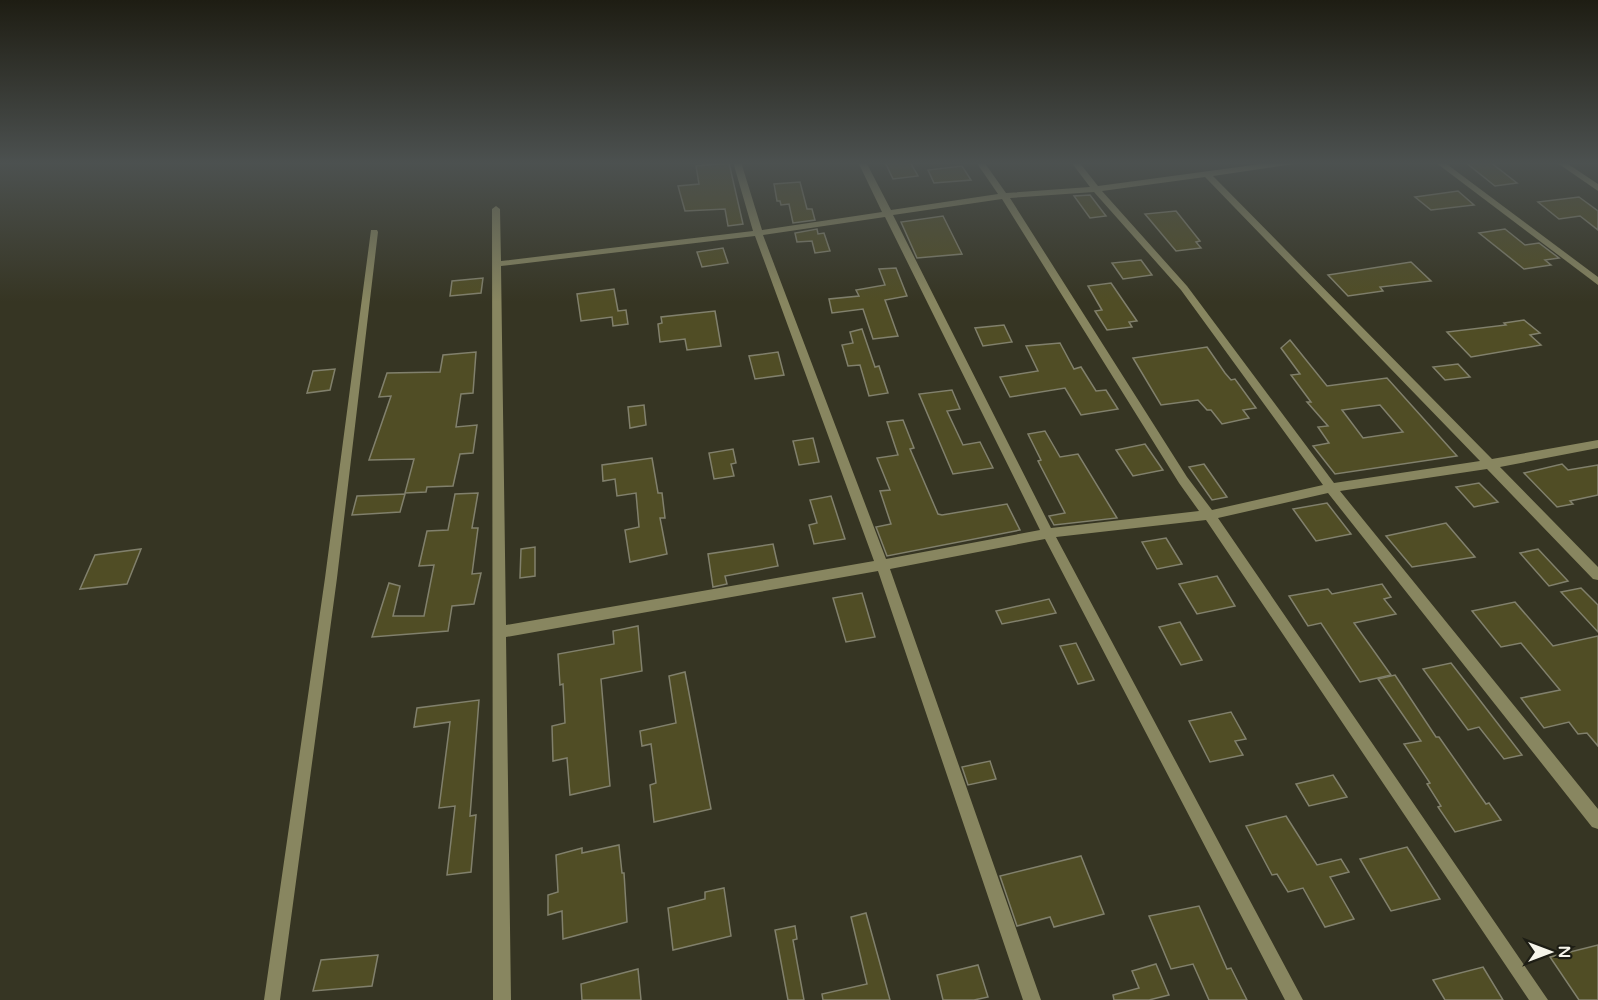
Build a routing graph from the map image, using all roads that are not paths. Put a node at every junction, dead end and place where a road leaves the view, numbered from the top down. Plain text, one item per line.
1 (496, 209) dead end
2 (751, 209) edge
3 (886, 209) edge
4 (918, 209) edge
5 (1012, 209) edge
6 (1113, 209) edge
7 (1241, 209) edge
8 (1501, 209) edge
9 (888, 213) junction
10 (374, 232) dead end
11 (758, 233) junction
12 (496, 264) junction
13 (1598, 282) edge
14 (1598, 444) edge
15 (1490, 464) junction
16 (1331, 488) junction
17 (1209, 515) junction
18 (1048, 533) junction
19 (882, 565) junction
20 (1598, 575) edge
21 (499, 632) junction
22 (1598, 821) edge
23 (272, 1000) edge
24 (502, 1000) edge
25 (1032, 1000) edge
26 (1294, 1000) edge
27 (1539, 1000) edge

1 - 12 street
2 - 11 street
3 - 9 street
4 - 9 street
5 - 17 street
6 - 16 street
7 - 15 street
8 - 13 street
9 - 11 street
9 - 18 street
10 - 23 lane
11 - 12 street
11 - 19 street
12 - 21 street
14 - 15 street
15 - 16 street
15 - 20 street
16 - 17 street
16 - 22 street
17 - 18 street
17 - 27 street
18 - 19 street
18 - 26 street
19 - 21 street
19 - 25 street
21 - 24 street

